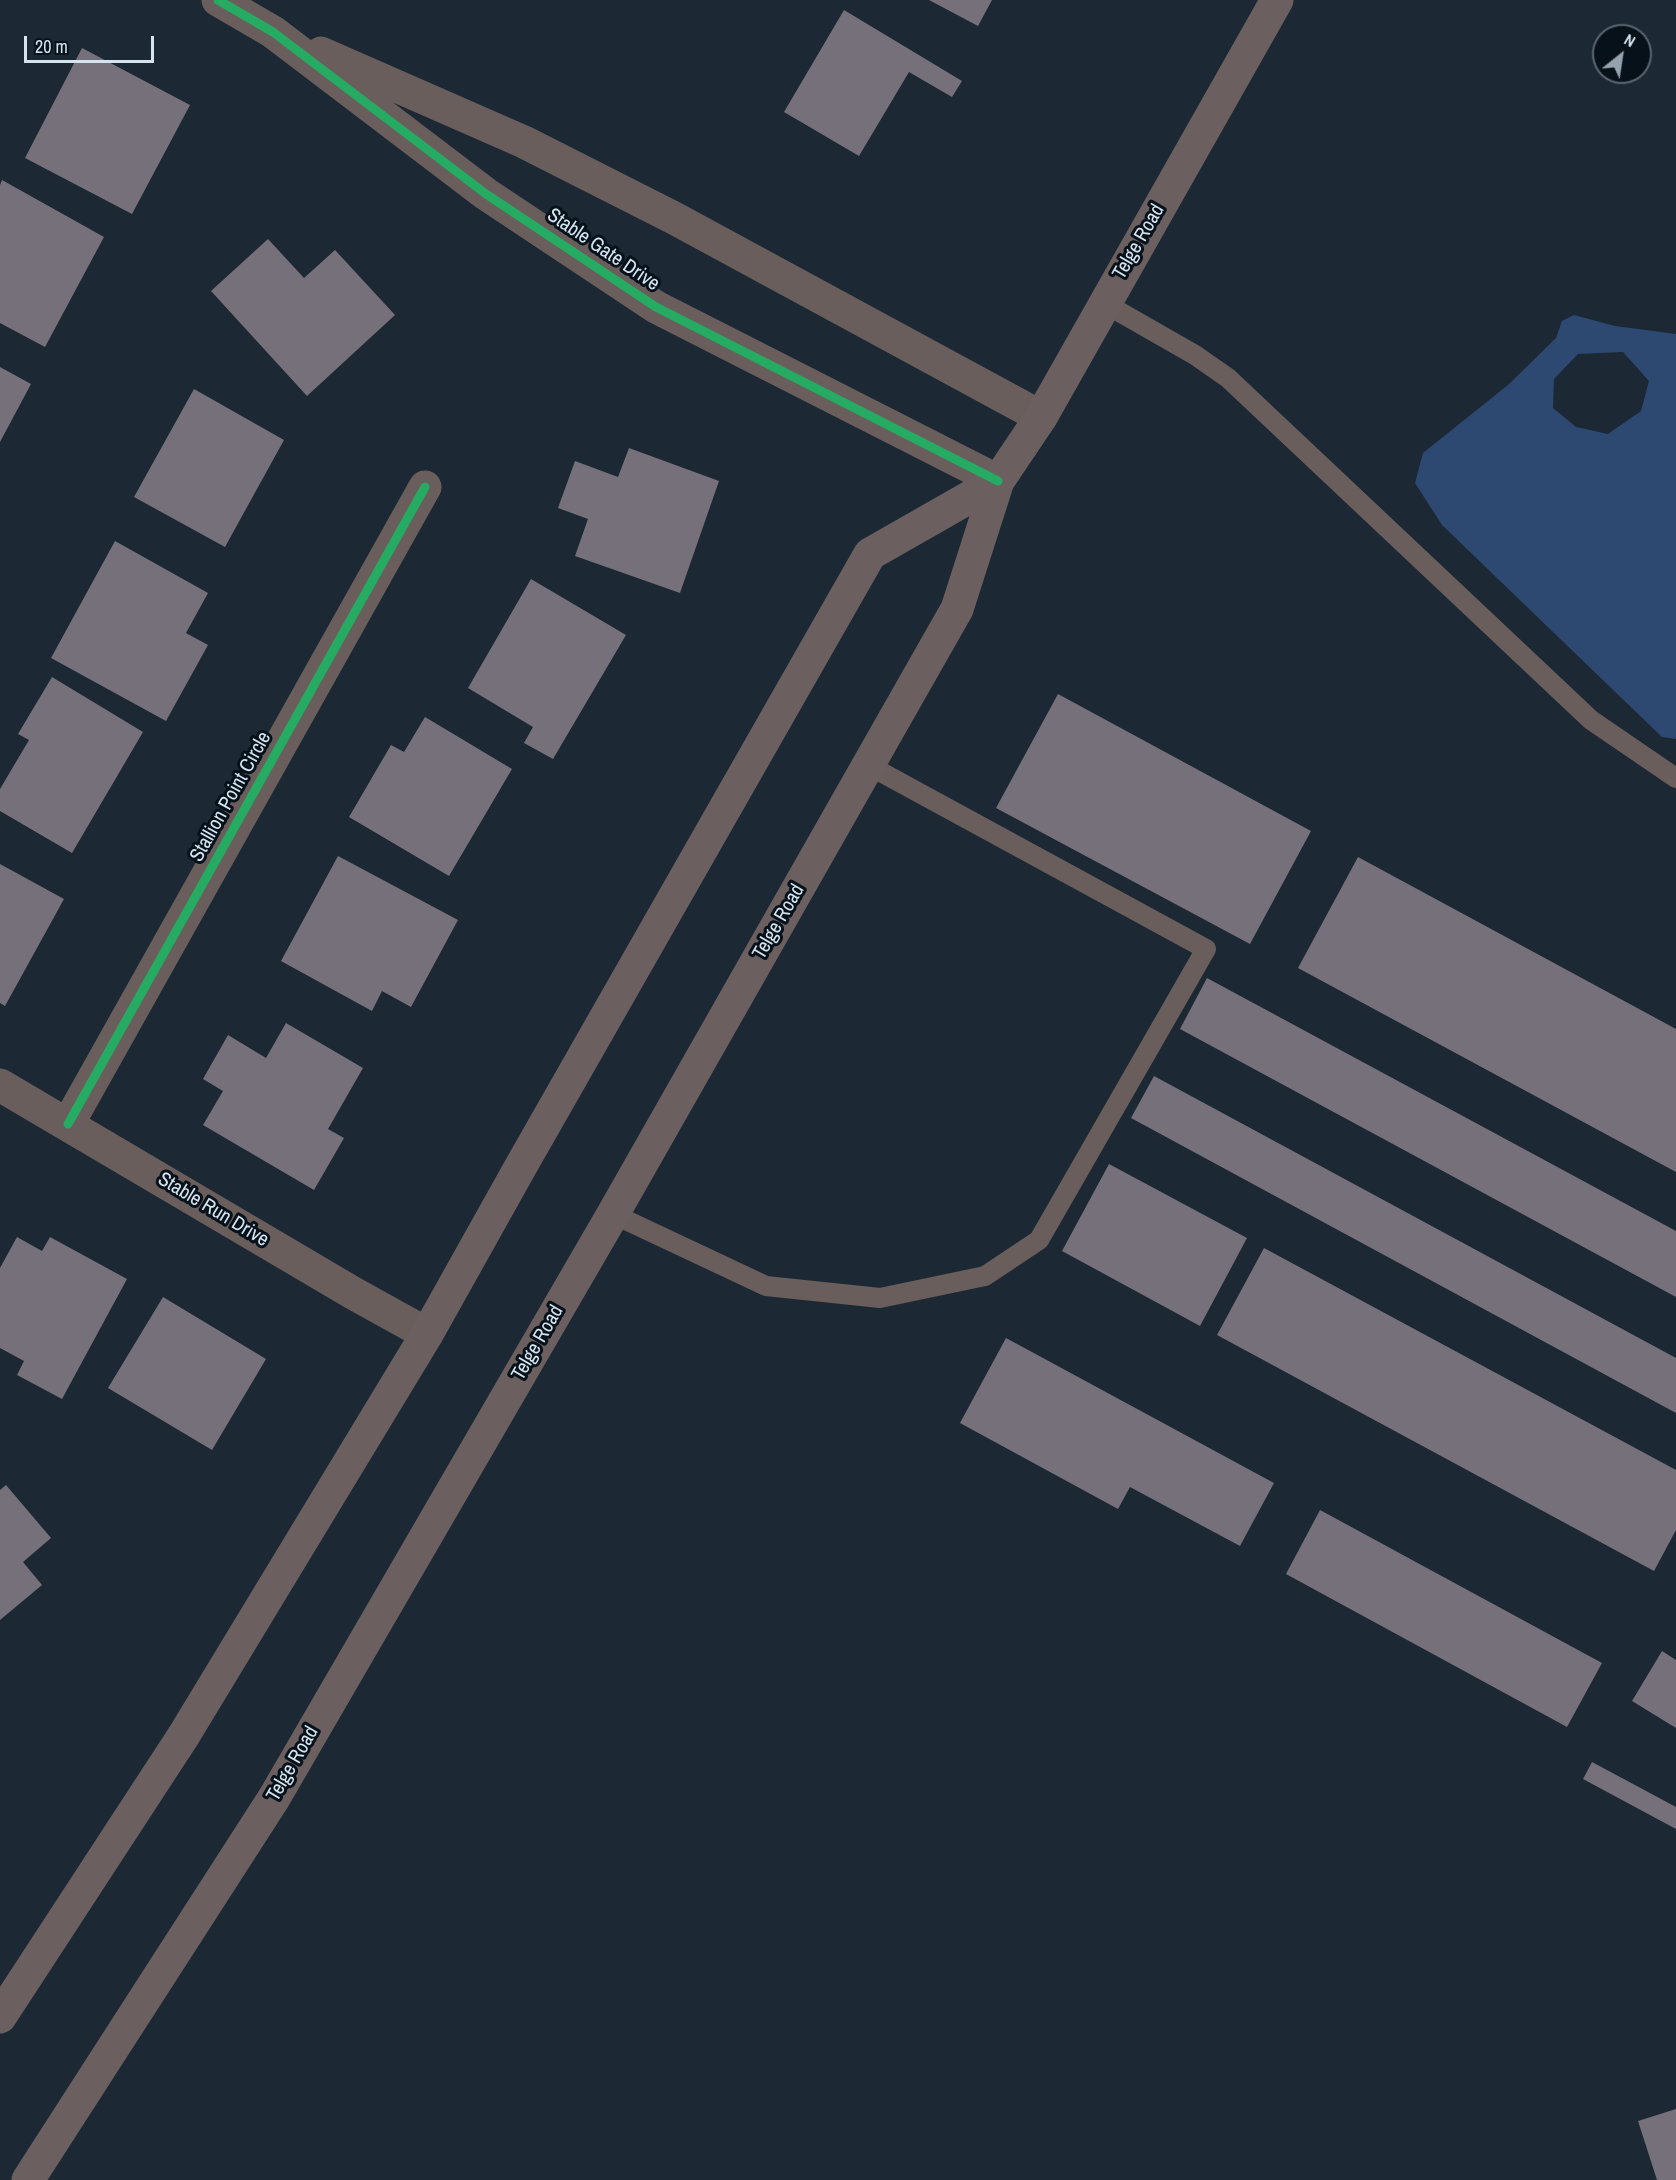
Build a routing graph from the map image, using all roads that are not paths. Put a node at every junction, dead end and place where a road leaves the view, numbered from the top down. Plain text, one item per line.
1 (218, 0) edge
2 (1277, 0) edge
3 (273, 32) junction
4 (1104, 303) junction
5 (1041, 417) junction
6 (998, 481) junction
7 (425, 487) dead end
8 (868, 765) junction
9 (1676, 778) edge
10 (0, 1085) edge
11 (68, 1124) junction
12 (613, 1214) junction
13 (428, 1334) junction
14 (0, 2018) edge
15 (28, 2180) edge

1 - 3 street, Stable Gate Drive
2 - 4 main road, Telge Road
3 - 5 street, Stable Gate Drive
3 - 6 street, Stable Gate Drive
4 - 5 main road, Telge Road
4 - 9 lane
5 - 6 main road, Telge Road
6 - 8 main road, Telge Road
6 - 13 main road, Telge Road
7 - 11 street, Stallion Point Circle
8 - 12 main road, Telge Road
8 - 12 lane
10 - 11 street, Stable Run Drive
11 - 13 street, Stable Run Drive
12 - 15 main road, Telge Road
13 - 14 main road, Telge Road

